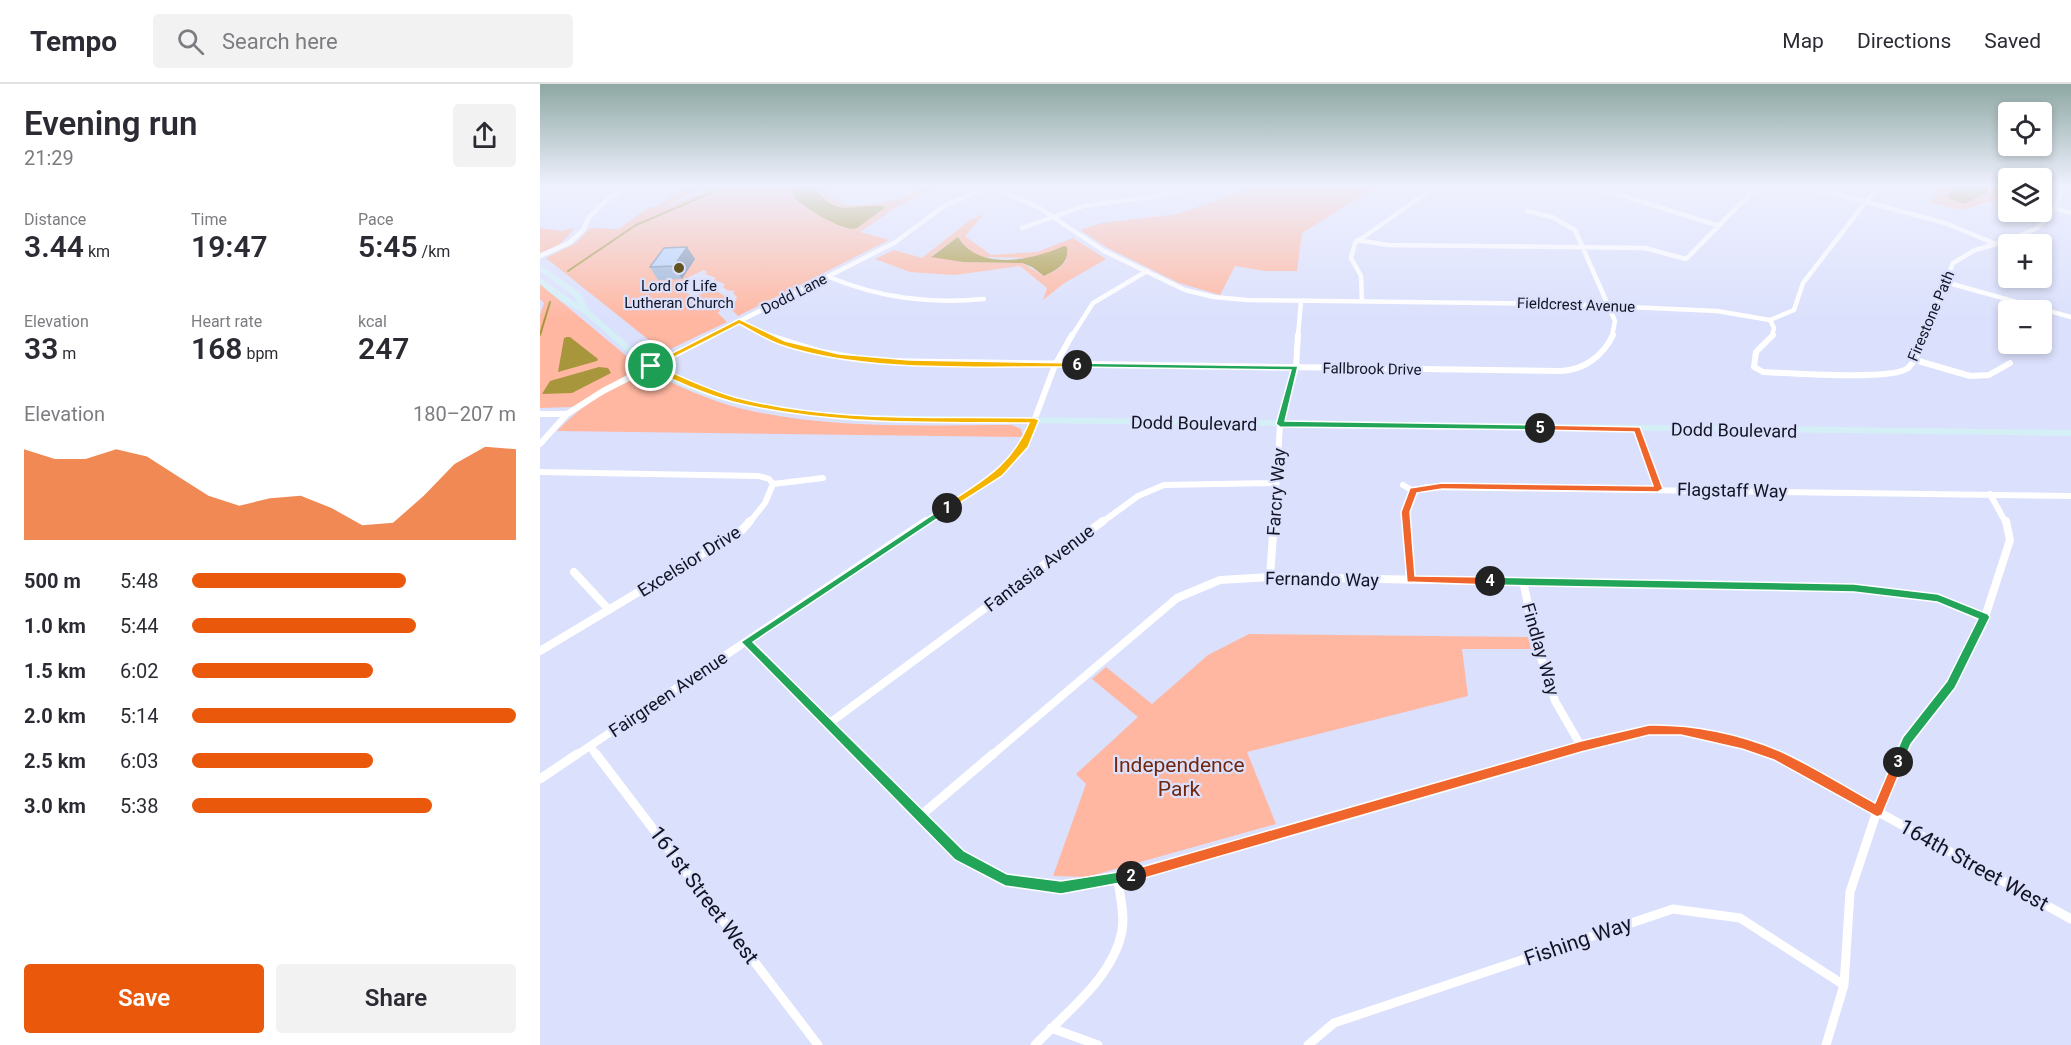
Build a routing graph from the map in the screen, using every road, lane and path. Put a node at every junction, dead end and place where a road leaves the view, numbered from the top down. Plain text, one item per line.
1 (582, 231) edge
2 (910, 231) edge
3 (1074, 231) edge
4 (1370, 231) edge
5 (1575, 231) edge
6 (1714, 231) edge
7 (1843, 231) edge
8 (1965, 231) edge
9 (2032, 231) edge
10 (1357, 240) junction
11 (1996, 244) junction
12 (1582, 247) junction
13 (540, 256) edge
14 (540, 267) edge
15 (1147, 271) junction
16 (829, 277) junction
17 (540, 280) edge
18 (1945, 282) junction
19 (984, 299) dead end
20 (1301, 301) junction
21 (1362, 302) junction
22 (1610, 306) junction
23 (586, 311) junction
24 (2071, 317) edge
25 (1770, 320) junction
26 (739, 321) junction
27 (1915, 360) junction
28 (2010, 363) dead end
29 (1055, 365) junction
30 (651, 366) junction
31 (1296, 368) junction
32 (540, 414) edge
33 (567, 414) junction
34 (1035, 420) junction
35 (1280, 424) junction
36 (1637, 429) junction
37 (2011, 434) junction
38 (2071, 434) edge
39 (2071, 439) edge
40 (540, 444) edge
41 (540, 472) edge
42 (823, 478) dead end
43 (1276, 483) junction
44 (773, 484) junction
45 (1403, 485) dead end
46 (1658, 489) junction
47 (1413, 490) junction
48 (1990, 494) junction
49 (2071, 496) edge
50 (574, 572) dead end
51 (1270, 578) junction
52 (1410, 580) junction
53 (1523, 581) junction
54 (609, 610) junction
55 (1984, 617) junction
56 (746, 642) junction
57 (540, 651) edge
58 (828, 725) junction
59 (590, 746) junction
60 (1581, 746) junction
61 (540, 778) edge
62 (1877, 811) junction
63 (919, 817) junction
64 (1118, 880) junction
65 (2071, 919) edge
66 (1844, 985) junction
67 (1051, 1028) junction
68 (818, 1045) edge
69 (1035, 1045) edge
70 (1098, 1045) edge
71 (1308, 1045) edge
72 (1826, 1045) edge

1 - 13 street
2 - 16 street, Dodd Lane
3 - 15 street, Fieldcrest Avenue
4 - 10 street
5 - 12 street, Fallbrook Drive
6 - 12 street
7 - 25 street
8 - 11 street
9 - 11 street, Firestone Path
10 - 12 street
10 - 21 street
11 - 18 street, Firestone Path
12 - 22 street, Fallbrook Drive
14 - 23 street, Dodd Boulevard
15 - 20 street, Fieldcrest Avenue
15 - 29 street, Fairgreen Avenue
16 - 19 street
16 - 26 street, Dodd Lane
17 - 23 street, Dodd Boulevard
18 - 24 street
18 - 27 street, Firestone Path
20 - 21 street, Fieldcrest Avenue
20 - 31 street, Farcry Way
21 - 22 street, Fieldcrest Avenue
22 - 25 street, Fieldcrest Avenue
22 - 31 street, Fallbrook Drive
23 - 30 street, Dodd Boulevard
25 - 27 street, Firestone Path
26 - 29 street, Fallbrook Drive
26 - 30 street, Dodd Lane
27 - 28 street
29 - 31 street, Fallbrook Drive
29 - 34 street, Fairgreen Avenue
30 - 33 street, Dodd Lane
30 - 34 street, Dodd Boulevard
31 - 35 street, Farcry Way
32 - 33 street
33 - 40 street, Dodd Lane
34 - 35 street, Dodd Boulevard
34 - 56 street, Fairgreen Avenue
35 - 36 street, Dodd Boulevard
35 - 43 street, Farcry Way
36 - 37 street, Dodd Boulevard
36 - 46 street
37 - 38 street, Dodd Boulevard
37 - 39 street, Dodd Boulevard
41 - 44 street
42 - 44 street
43 - 51 street, Farcry Way
43 - 58 street, Fantasia Avenue
44 - 54 street, Excelsior Drive
45 - 47 street
46 - 47 street, Flagstaff Way
46 - 48 street, Flagstaff Way
47 - 52 street
48 - 49 street, Flagstaff Way
48 - 55 street
50 - 54 street
51 - 52 street, Fernando Way
51 - 63 street, Fernando Way
52 - 53 street, Fernando Way
53 - 55 street, Fernando Way
53 - 60 street, Findlay Way
54 - 57 street, Excelsior Drive
55 - 62 street
56 - 58 street, 164th Street West
56 - 59 street, Fairgreen Avenue
58 - 63 street, 164th Street West
59 - 61 street, Fairgreen Avenue
59 - 68 street, 161st Street West
60 - 62 street, 164th Street West
60 - 64 street, 164th Street West
62 - 65 street, 164th Street West
62 - 66 street
63 - 64 street, 164th Street West
64 - 67 street
66 - 71 street, Fishing Way
66 - 72 street
67 - 69 street
67 - 70 street

